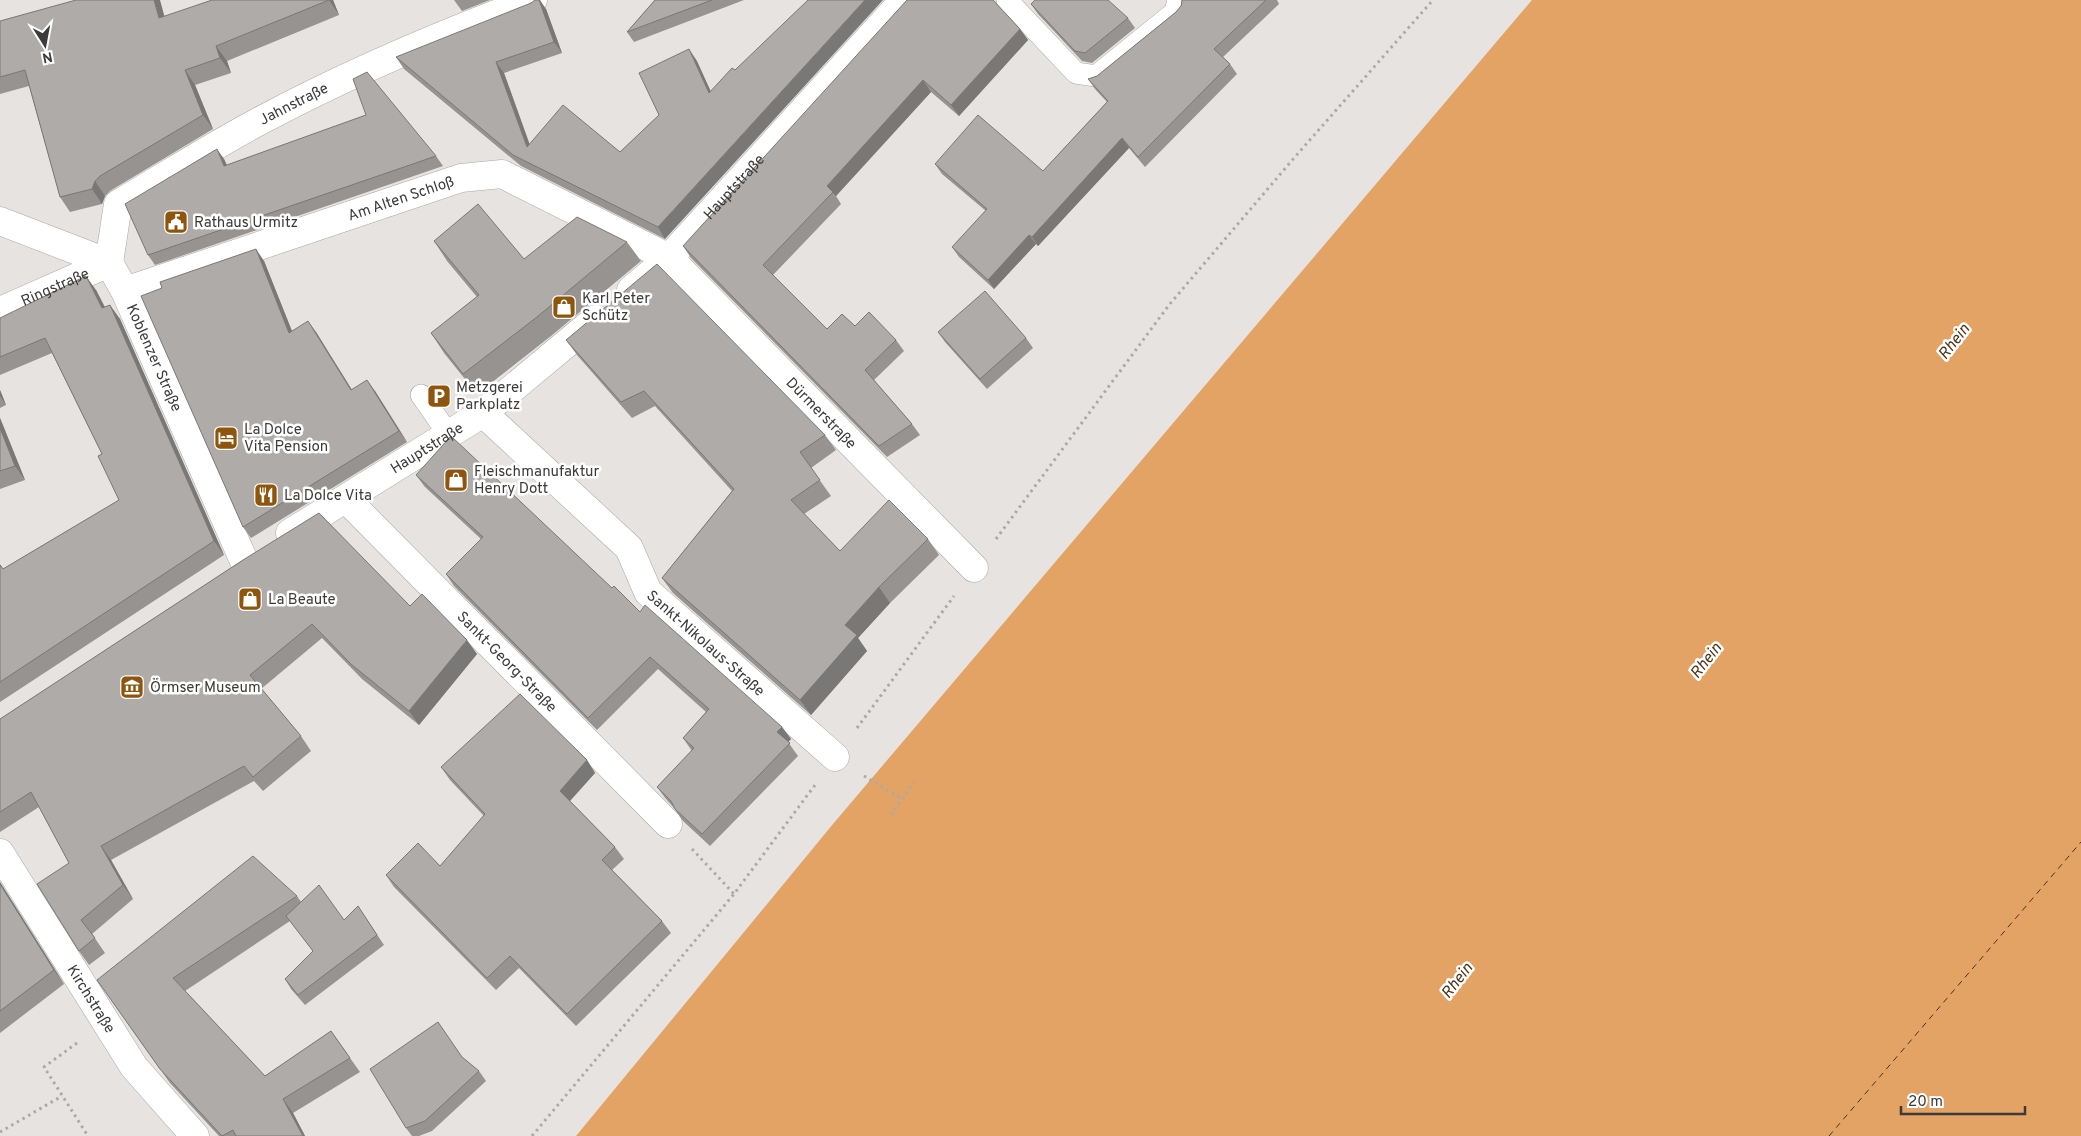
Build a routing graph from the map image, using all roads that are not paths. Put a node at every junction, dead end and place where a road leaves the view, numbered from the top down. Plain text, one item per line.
1 (533, 0) edge
2 (904, 0) edge
3 (1007, 0) edge
4 (1178, 0) edge
5 (0, 221) edge
6 (669, 258) junction
7 (109, 263) junction
8 (125, 291) junction
9 (0, 311) edge
10 (421, 395) dead end
11 (483, 413) junction
12 (449, 434) junction
13 (346, 499) junction
14 (259, 553) junction
15 (974, 568) dead end
16 (220, 577) edge
17 (835, 757) road end
18 (668, 824) edge
19 (0, 853) edge
20 (195, 1136) edge

1 - 7 street, Jahnstraße
2 - 6 street, Hauptstraße
3 - 4 lane
5 - 7 street
6 - 8 street, Am Alten Schloß
6 - 11 street, Hauptstraße
6 - 15 street, Dürmerstraße
7 - 8 street, Koblenzer Straße
7 - 9 street, Ringstraße
8 - 14 street, Koblenzer Straße
10 - 12 lane
11 - 12 street, Hauptstraße
11 - 17 street, Sankt-Nikolaus-Straße
12 - 13 street, Hauptstraße
13 - 14 street, Hauptstraße
13 - 18 street, Sankt-Georg-Straße
14 - 16 street, Hauptstraße
19 - 20 street, Kirchstraße

